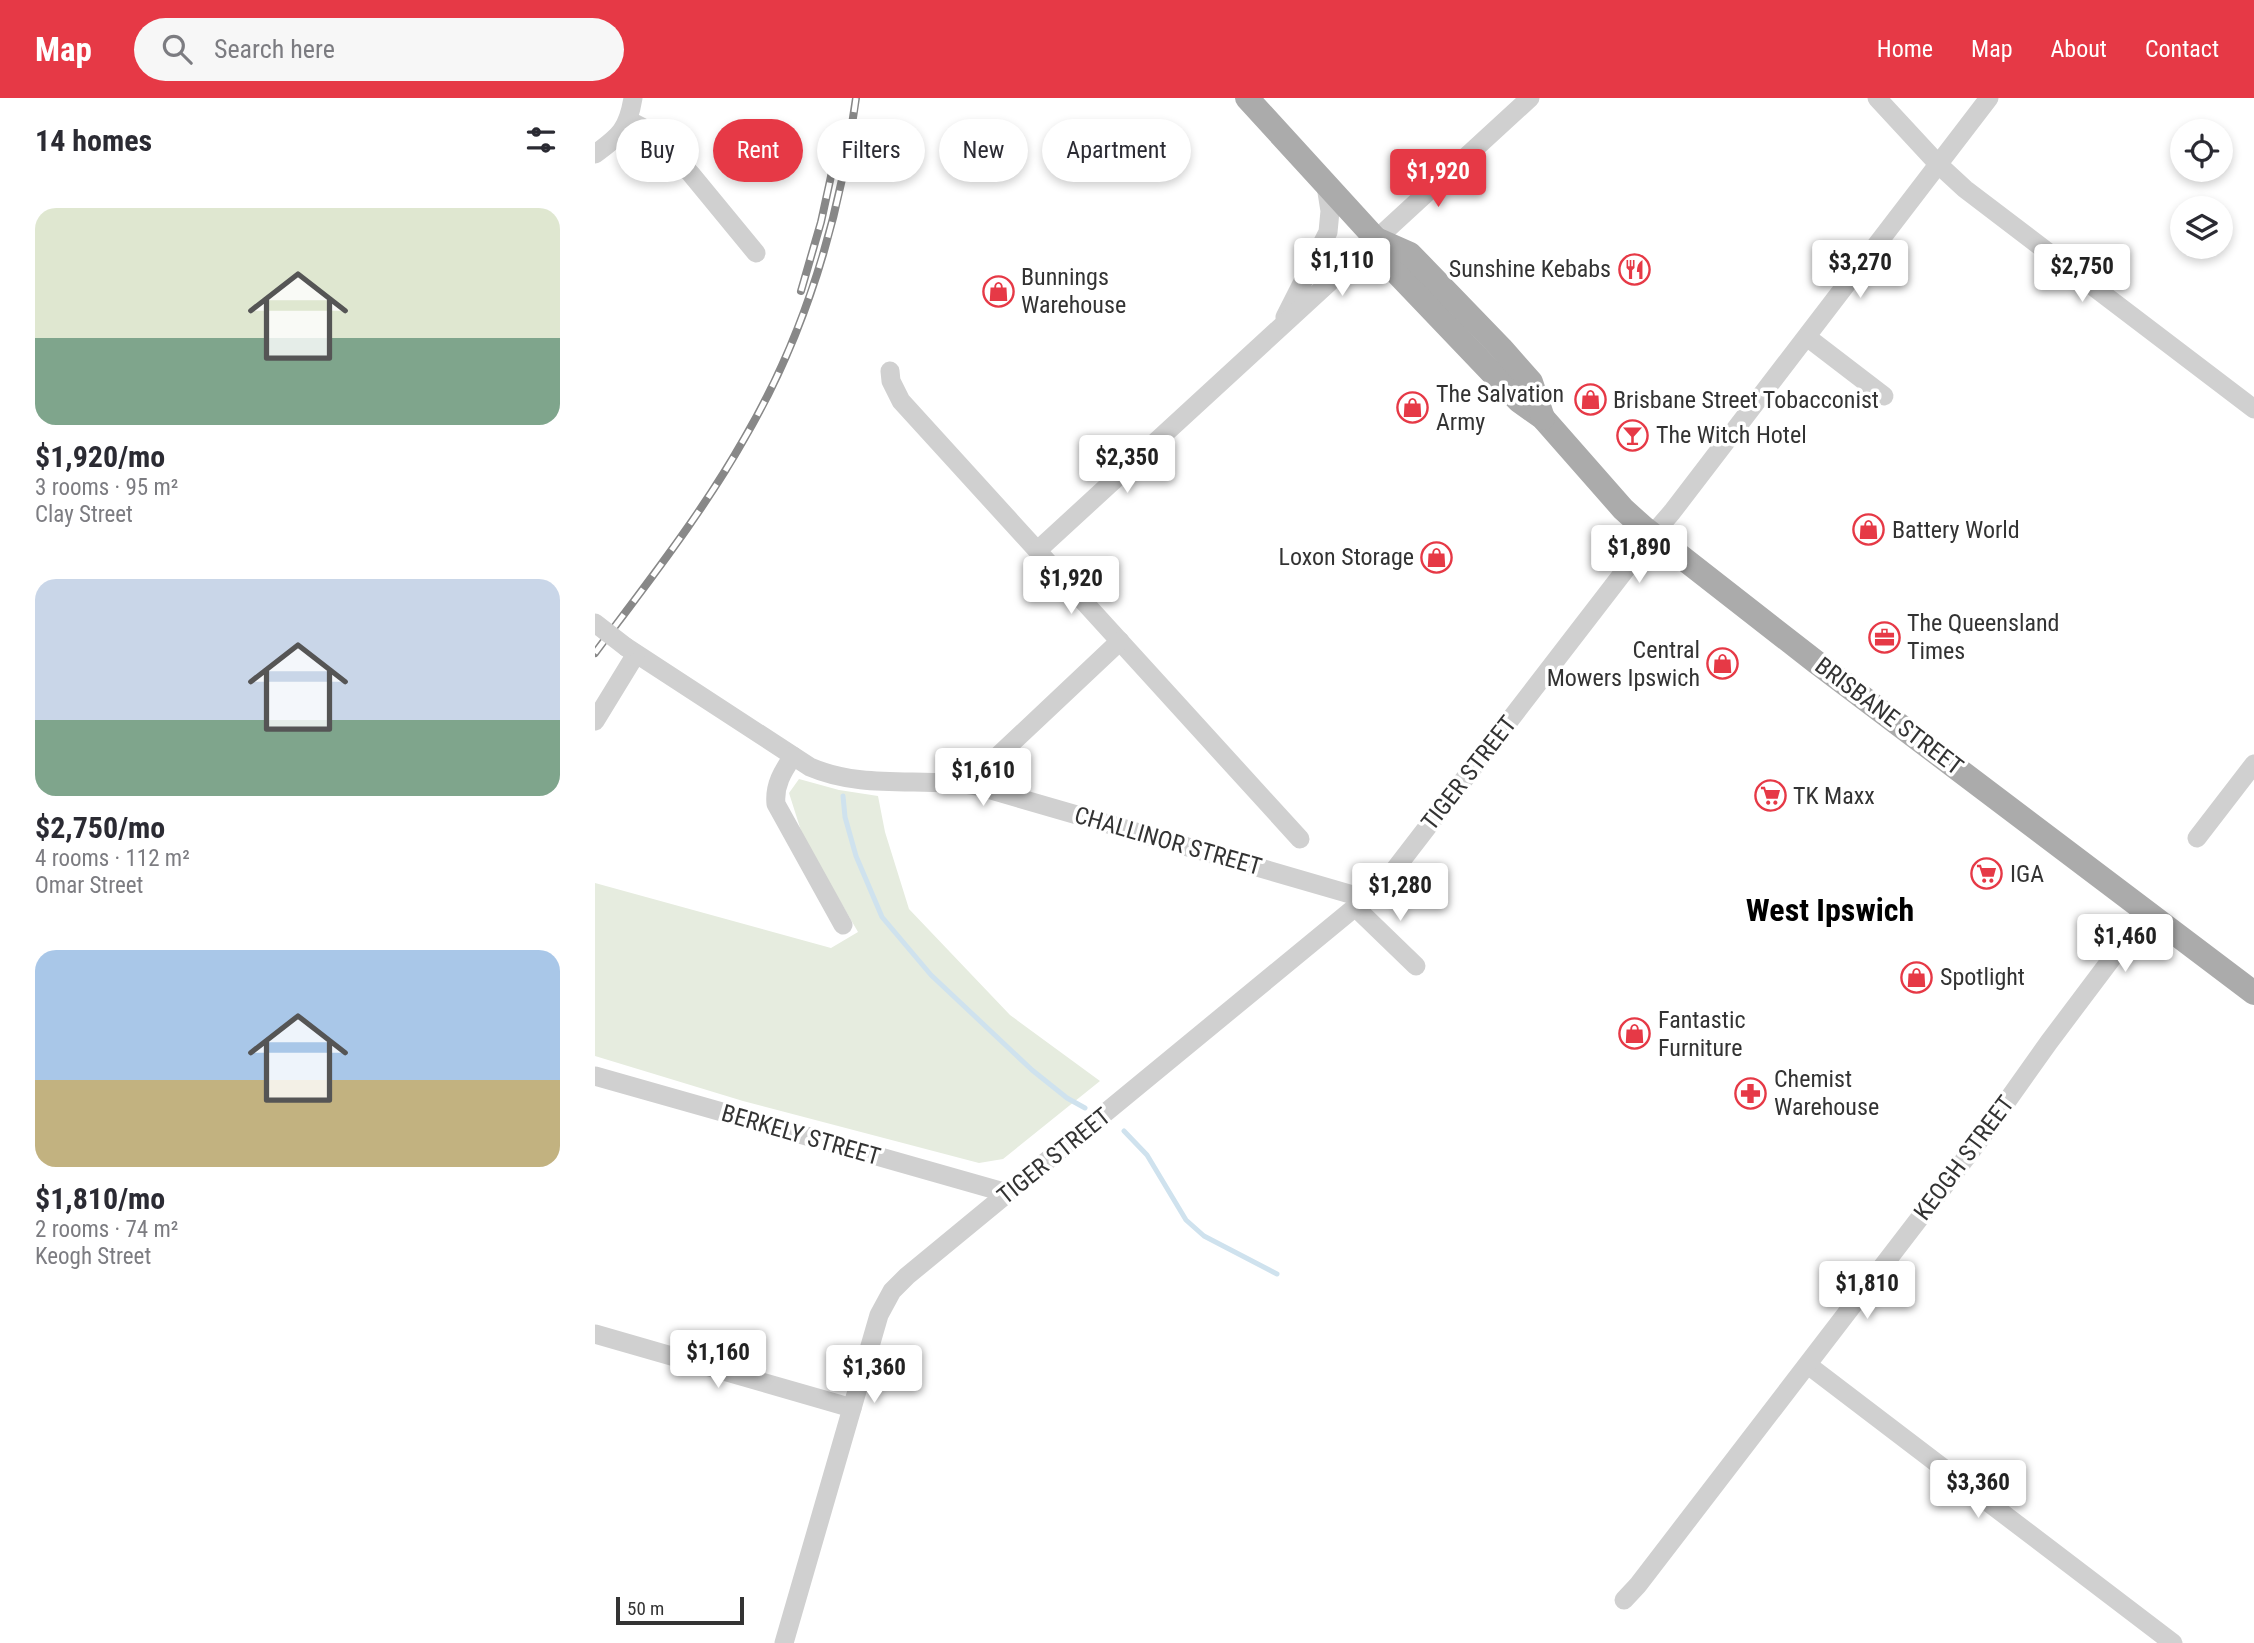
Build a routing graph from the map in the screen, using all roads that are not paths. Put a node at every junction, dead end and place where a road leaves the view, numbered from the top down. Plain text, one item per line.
1 (633, 98) edge
2 (1247, 98) edge
3 (1530, 98) edge
4 (1877, 98) edge
5 (1989, 98) edge
6 (628, 119) edge
7 (616, 138) edge
8 (595, 154) edge
9 (1939, 165) junction
10 (698, 182) edge
11 (1326, 186) junction
12 (1376, 239) junction
13 (756, 253) dead end
14 (1280, 327) junction
15 (1807, 337) junction
16 (890, 371) dead end
17 (1884, 396) dead end
18 (2254, 409) edge
19 (1653, 534) junction
20 (1038, 551) junction
21 (595, 623) edge
22 (1120, 641) junction
23 (631, 650) junction
24 (595, 721) edge
25 (793, 756) junction
26 (2254, 764) edge
27 (985, 788) junction
28 (2197, 838) dead end
29 (1300, 839) dead end
30 (1362, 903) junction
31 (2146, 912) junction
32 (843, 925) dead end
33 (1416, 966) dead end
34 (2254, 993) edge
35 (595, 1076) edge
36 (1007, 1193) junction
37 (595, 1334) edge
38 (1808, 1365) junction
39 (852, 1408) junction
40 (1624, 1600) dead end
41 (784, 1643) edge
42 (2173, 1643) edge

1 - 6 street
2 - 11 main road, BRISBANE STREET
3 - 12 street
4 - 9 street
5 - 9 street, TIGER STREET
7 - 8 street
9 - 15 street, TIGER STREET
9 - 18 street
10 - 13 street
11 - 12 main road, BRISBANE STREET
11 - 14 street
12 - 14 street
12 - 19 main road, BRISBANE STREET
14 - 20 street
15 - 17 street
15 - 19 street, TIGER STREET
16 - 20 street
19 - 30 street, TIGER STREET
19 - 31 main road, BRISBANE STREET
20 - 22 street
21 - 23 street, CHALLINOR STREET, bridge
22 - 27 street
22 - 29 street
23 - 24 street
23 - 25 street, CHALLINOR STREET
25 - 27 street, CHALLINOR STREET
25 - 32 street
26 - 28 street
27 - 30 street, CHALLINOR STREET
30 - 33 street
30 - 36 street, TIGER STREET
31 - 34 main road, BRISBANE STREET
31 - 38 street, KEOGH STREET
35 - 36 street, BERKELY STREET
36 - 39 street, TIGER STREET
37 - 39 street
38 - 40 street, KEOGH STREET
38 - 42 street
39 - 41 street, TIGER STREET

